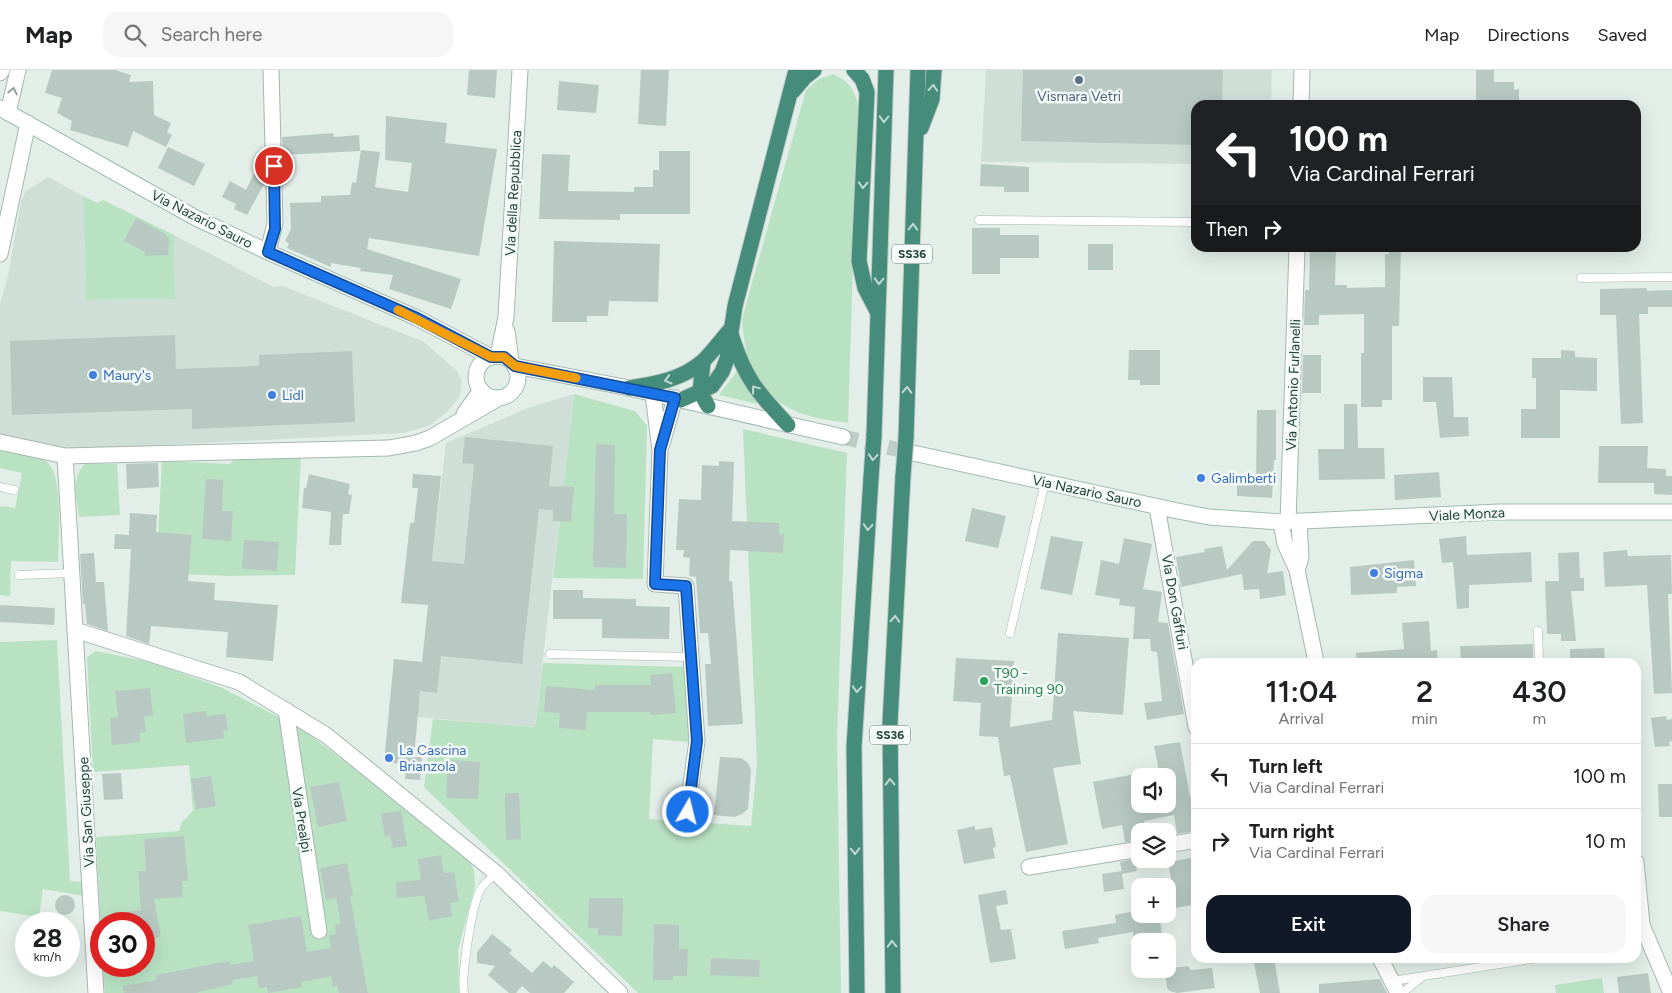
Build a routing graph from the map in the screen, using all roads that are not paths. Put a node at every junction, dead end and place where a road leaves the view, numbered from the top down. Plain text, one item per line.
1 (18, 70) edge
2 (271, 70) edge
3 (520, 70) edge
4 (796, 70) edge
5 (814, 70) edge
6 (854, 70) edge
7 (886, 70) edge
8 (918, 70) edge
9 (934, 70) edge
10 (1302, 70) edge
11 (792, 92) junction
12 (1301, 100) edge
13 (4, 110) edge
14 (28, 123) junction
15 (916, 139) junction
16 (980, 220) dead end
17 (1191, 222) edge
18 (268, 252) junction
19 (1297, 252) edge
20 (0, 254) edge
21 (1672, 276) edge
22 (1581, 278) dead end
23 (878, 312) junction
24 (730, 330) junction
25 (455, 339) junction
26 (503, 360) junction
27 (703, 362) junction
28 (477, 371) junction
29 (549, 373) junction
30 (515, 386) junction
31 (629, 388) junction
32 (481, 390) junction
33 (700, 392) junction
34 (654, 394) junction
35 (499, 398) junction
36 (678, 399) junction
37 (708, 406) junction
38 (462, 417) junction
39 (788, 424) junction
40 (843, 437) tunnel mouth
41 (0, 442) edge
42 (660, 450) junction
43 (913, 453) tunnel mouth
44 (66, 456) junction
45 (1045, 482) junction
46 (0, 487) edge
47 (14, 490) dead end
48 (1157, 506) junction
49 (1672, 512) edge
50 (1261, 522) joint
51 (1290, 522) junction
52 (72, 573) junction
53 (19, 575) dead end
54 (75, 630) junction
55 (1538, 631) dead end
56 (1010, 633) dead end
57 (550, 654) dead end
58 (691, 657) junction
59 (1315, 658) edge
60 (1538, 658) edge
61 (1191, 699) edge
62 (286, 710) junction
63 (688, 812) dead end
64 (1191, 841) edge
65 (1176, 844) edge
66 (1131, 850) edge
67 (1029, 867) dead end
68 (496, 873) junction
69 (319, 931) dead end
70 (1641, 940) edge
71 (1383, 963) edge
72 (1507, 963) edge
73 (1422, 977) junction
74 (1395, 987) edge
75 (96, 993) edge
76 (464, 993) edge
77 (620, 993) edge
78 (857, 993) edge
79 (893, 993) edge
80 (1402, 993) edge
81 (1671, 993) edge

13 -> 1 street
2 - 18 street
3 - 26 street, Via della Repubblica
4 - 11 highway
5 - 11 highway
6 -> 23 highway
7 -> 23 highway, SS36
8 - 15 highway, SS36
15 -> 9 highway
10 - 12 street
11 - 24 highway
13 - 14 street, Via Nazario Sauro
14 - 18 street, Via Nazario Sauro
14 - 20 street
79 -> 15 highway, SS36, bridge
16 - 17 lane
18 - 25 street, Via Nazario Sauro
19 - 51 street, Via Antonio Furlanelli
21 - 22 lane
23 -> 78 highway, SS36, bridge
24 - 27 highway
24 - 33 highway
39 -> 24 highway
25 - 26 street, Via Nazario Sauro
25 - 28 street
26 - 28 street
26 - 29 street, Via Nazario Sauro
26 - 30 street
27 -> 31 highway
27 - 33 highway
28 - 32 street
29 - 30 street
29 - 31 street
30 - 35 street
31 - 34 street
32 - 35 street
32 - 38 street
33 - 36 highway
33 - 37 highway
34 - 36 street
34 - 42 street
35 - 38 street
36 - 37 street
36 - 42 street
37 - 39 street
38 - 44 street
39 - 40 street
41 - 44 street
42 - 58 street
43 - 45 street, Via Nazario Sauro
44 - 52 street, Via San Giuseppe
45 - 48 street, Via Nazario Sauro
45 - 56 lane
46 - 47 lane
48 - 50 street, Via Nazario Sauro
48 - 61 street, Via Don Gaffuri
49 - 51 street, Viale Monza
50 - 51 street, Viale Monza
51 - 59 street, Via Antonio Furlanelli
52 - 53 lane
52 - 54 street, Via San Giuseppe
54 - 62 street
54 - 75 street, Via San Giuseppe
55 - 60 lane
57 - 58 lane
58 - 63 street
62 - 68 street
62 - 69 street, Via Prealpi
64 - 65 street
66 - 67 street
68 - 76 lane
68 - 77 street
70 - 81 street
71 - 74 street
72 - 73 lane
73 - 74 lane
73 - 80 lane

